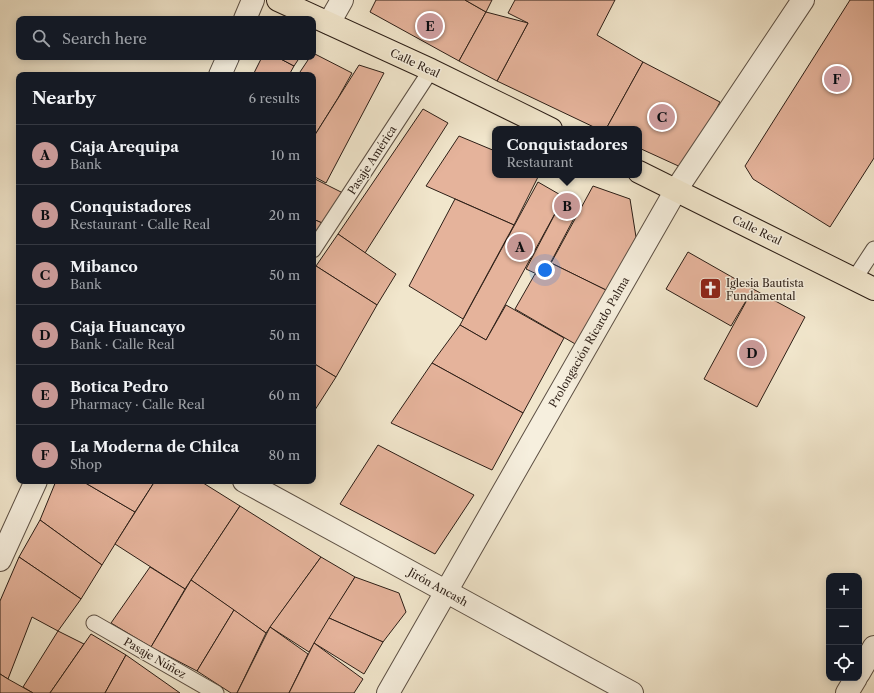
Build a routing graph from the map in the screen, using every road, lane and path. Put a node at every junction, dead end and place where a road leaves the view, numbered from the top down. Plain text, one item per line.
1 (253, 0) edge
2 (278, 0) edge
3 (342, 0) edge
4 (803, 0) edge
5 (246, 16) edge
6 (313, 16) edge
7 (316, 17) edge
8 (329, 23) junction
9 (227, 60) edge
10 (431, 70) junction
11 (221, 72) edge
12 (545, 126) edge
13 (642, 173) edge
14 (676, 190) junction
15 (316, 245) edge
16 (874, 250) edge
17 (856, 278) junction
18 (874, 289) edge
19 (35, 484) edge
20 (249, 484) edge
21 (0, 560) edge
22 (445, 591) junction
23 (94, 623) dead end
24 (874, 646) edge
25 (862, 668) edge
26 (854, 681) edge
27 (216, 693) edge
28 (388, 693) edge
29 (632, 693) edge
30 (847, 693) edge

1 - 5 street
2 - 6 highway, Calle Real
3 - 8 street
4 - 14 street, Prolongación Ricardo Palma
7 - 8 highway, Calle Real
8 - 10 highway, Calle Real
9 - 11 street
10 - 12 highway, Calle Real
10 - 15 lane, Pasaje América
13 - 14 highway, Calle Real
14 - 17 highway, Calle Real
14 - 22 street, Prolongación Ricardo Palma
16 - 17 lane
17 - 18 highway, Calle Real
19 - 21 street
20 - 22 street, Jirón Ancash
22 - 28 street, Prolongación Ricardo Palma
22 - 29 street, Jirón Ancash
23 - 27 lane, Pasaje Núñez
24 - 25 street
26 - 30 street

